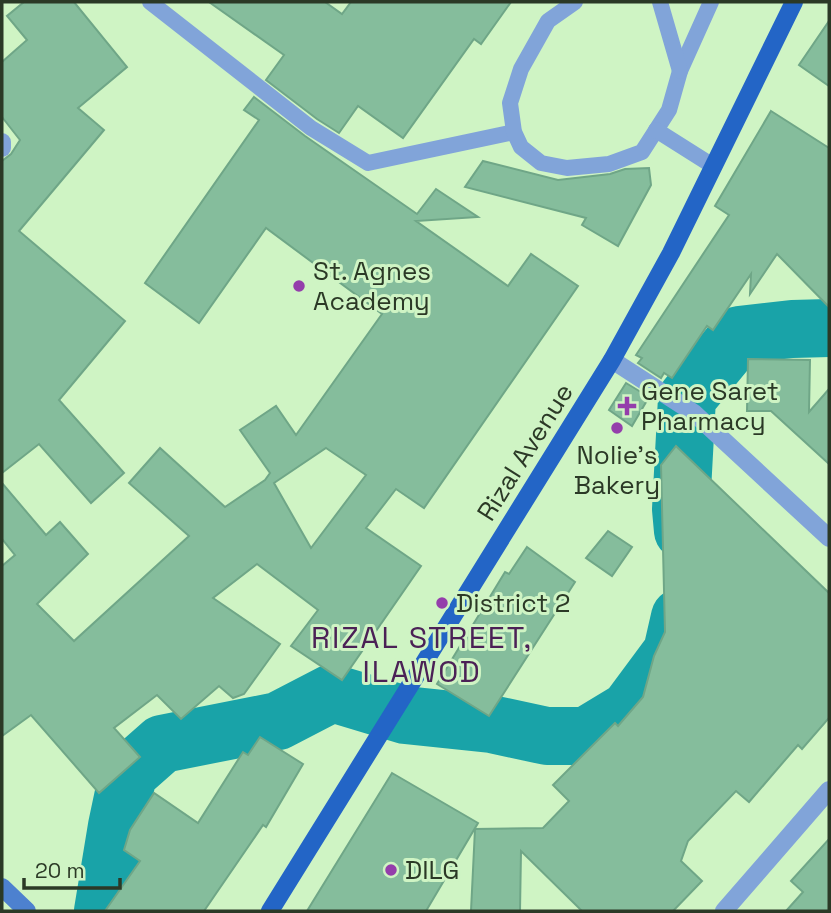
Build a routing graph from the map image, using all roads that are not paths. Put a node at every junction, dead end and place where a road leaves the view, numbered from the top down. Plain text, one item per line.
1 (150, 2) edge
2 (575, 2) edge
3 (660, 2) edge
4 (711, 2) edge
5 (794, 2) edge
6 (680, 71) junction
7 (656, 130) junction
8 (514, 132) junction
9 (2, 142) edge
10 (2, 148) edge
11 (713, 166) junction
12 (612, 360) junction
13 (829, 537) edge
14 (829, 790) edge
15 (2, 887) edge
16 (27, 911) edge
17 (270, 911) edge
18 (724, 911) edge

1 - 8 lane
2 - 8 lane
3 - 6 lane
4 - 6 lane
5 - 11 main road, Rizal Avenue
6 - 7 lane
7 - 8 lane
7 - 11 lane
9 - 10 street
11 - 12 main road, Rizal Avenue
12 - 13 street
12 - 17 main road, Rizal Avenue
14 - 18 street
15 - 16 street

